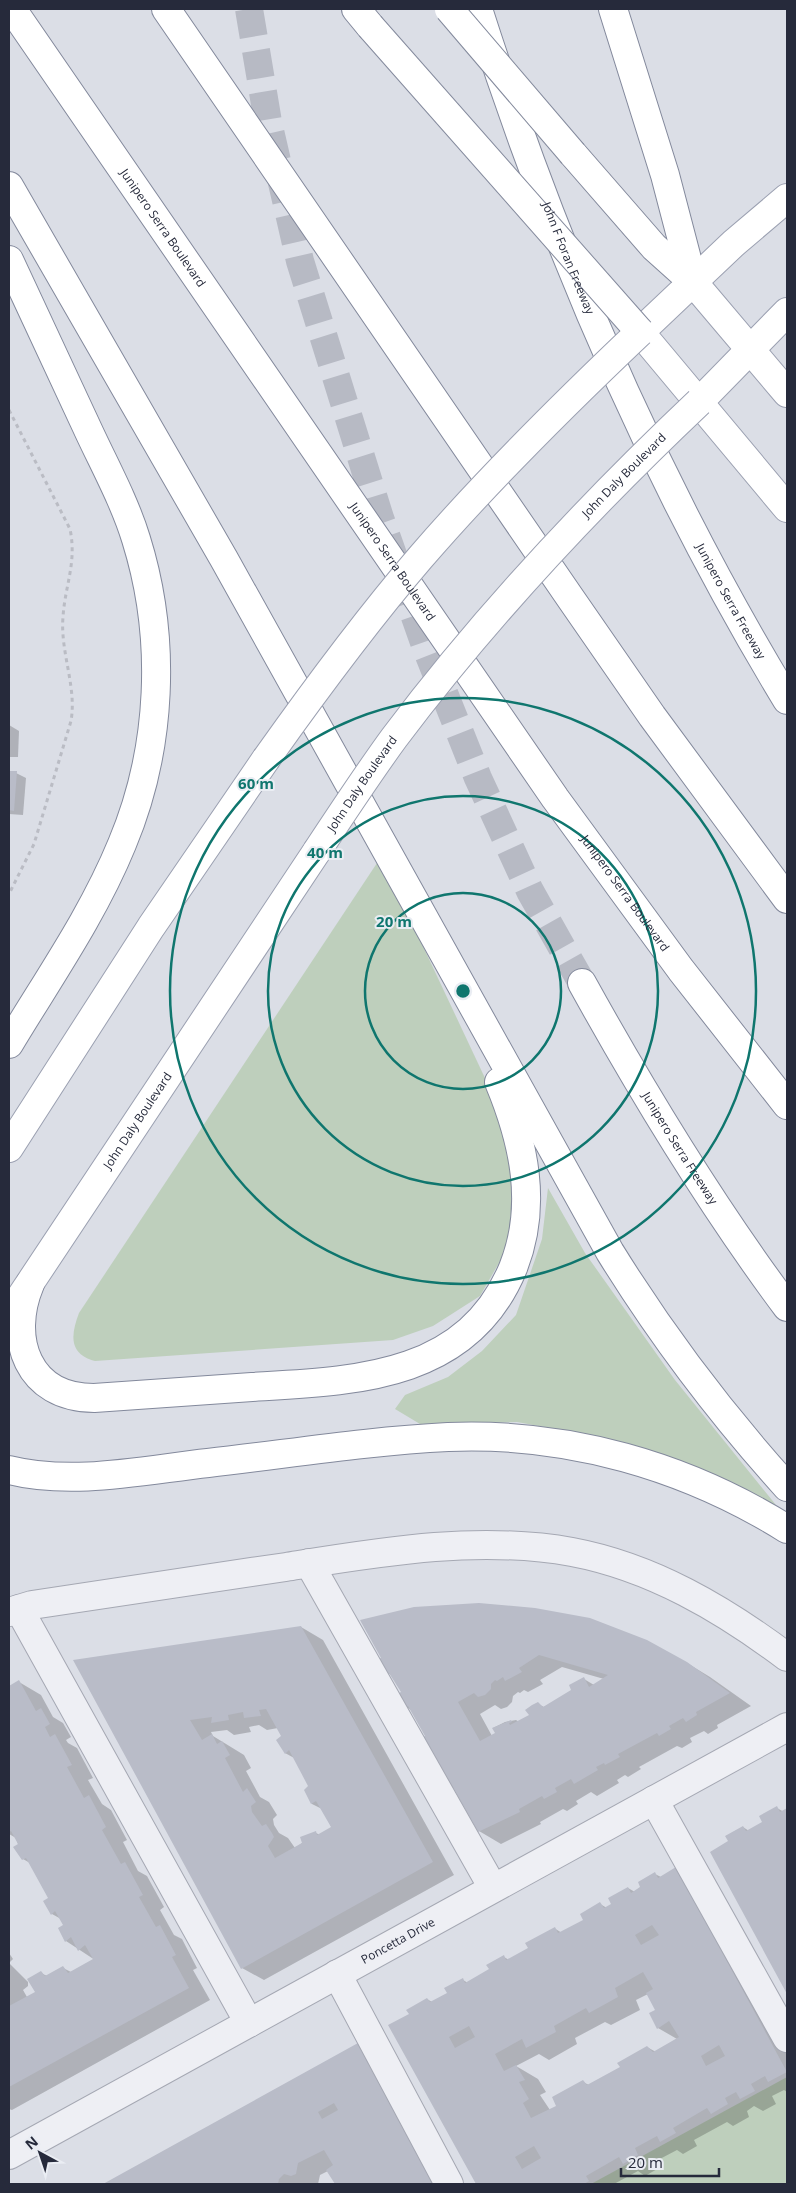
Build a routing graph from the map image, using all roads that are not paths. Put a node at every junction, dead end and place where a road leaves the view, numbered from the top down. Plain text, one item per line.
1 (12, 9) edge
2 (166, 9) edge
3 (356, 9) edge
4 (449, 9) edge
5 (478, 9) edge
6 (613, 9) edge
7 (9, 186) edge
8 (787, 198) edge
9 (9, 260) edge
10 (693, 282) junction
11 (787, 312) edge
12 (640, 332) junction
13 (750, 350) junction
14 (787, 393) edge
15 (699, 402) junction
16 (676, 501) joint
17 (787, 508) edge
18 (787, 700) edge
19 (385, 850) junction
20 (787, 899) edge
21 (582, 983) tunnel mouth
22 (9, 1044) edge
23 (787, 1105) edge
24 (9, 1148) edge
25 (30, 1284) junction
26 (787, 1308) edge
27 (9, 1313) edge
28 (9, 1470) edge
29 (787, 1487) edge
30 (787, 1529) edge
31 (309, 1563) junction
32 (14, 1610) edge
33 (787, 1657) edge
34 (787, 1726) edge
35 (654, 1800) junction
36 (494, 1888) junction
37 (337, 1974) junction
38 (249, 2022) junction
39 (787, 2038) edge
40 (9, 2154) edge
41 (449, 2184) edge

1 - 23 main road, Junipero Serra Boulevard
2 - 20 main road
3 - 12 main road, bridge
4 - 10 main road, bridge
5 - 16 main road, John F Foran Freeway
6 - 10 main road
7 - 19 main road
8 - 10 main road
9 - 22 main road
10 - 12 main road
10 - 13 main road
11 - 13 main road, John Daly Boulevard
12 - 15 main road
12 - 24 main road, bridge
13 - 14 main road
13 - 15 main road, John Daly Boulevard
15 - 17 main road
15 - 25 main road, John Daly Boulevard, bridge
16 - 18 main road, Junipero Serra Freeway
19 - 25 main road
19 - 29 main road
21 - 26 main road, Junipero Serra Freeway
25 - 27 main road, John Daly Boulevard
28 - 30 main road
31 - 32 street
31 - 33 street
31 - 36 street
32 - 38 street
34 - 35 street, Poncetta Drive
35 - 36 street, Poncetta Drive
35 - 39 street
36 - 37 street, Poncetta Drive
37 - 38 street, Poncetta Drive
37 - 41 street
38 - 40 street, Poncetta Drive

